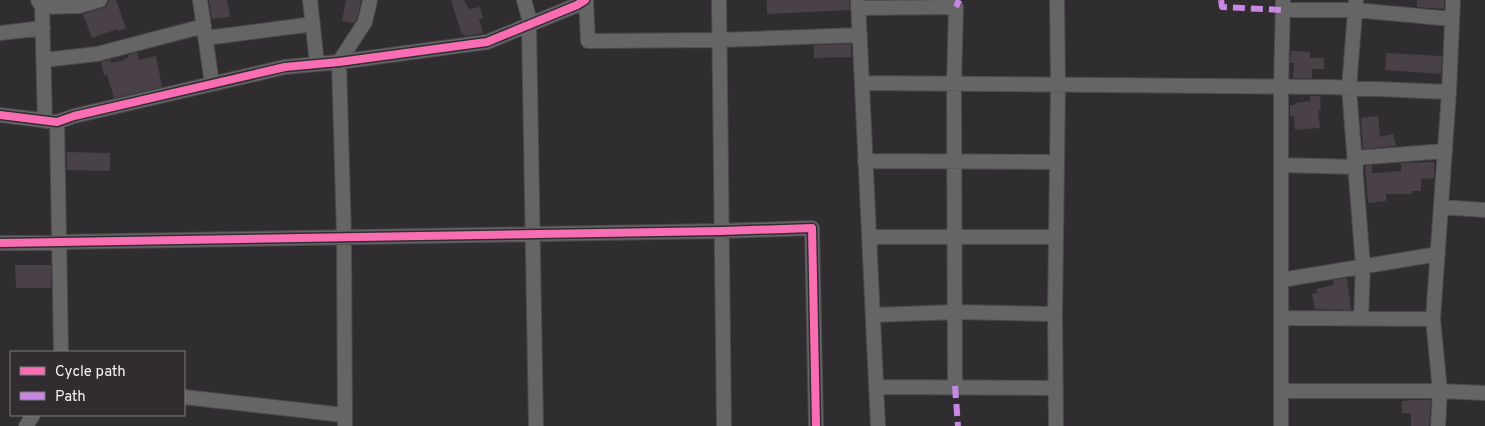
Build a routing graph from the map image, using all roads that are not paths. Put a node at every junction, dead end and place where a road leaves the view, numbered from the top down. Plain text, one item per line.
1 (100, 0) edge
2 (200, 0) edge
3 (310, 0) edge
4 (370, 0) edge
5 (524, 0) edge
6 (586, 0) edge
7 (719, 0) edge
8 (1057, 0) edge
9 (1453, 0) edge
10 (40, 4) edge
11 (858, 4) edge
12 (1283, 5) edge
13 (1355, 5) edge
14 (1452, 19) junction
15 (312, 24) junction
16 (530, 25) junction
17 (43, 28) junction
18 (205, 32) junction
19 (0, 33) edge
20 (860, 35) junction
21 (720, 40) junction
22 (44, 60) junction
23 (339, 62) junction
24 (316, 64) junction
25 (862, 83) junction
26 (212, 84) junction
27 (954, 85) junction
28 (1058, 85) junction
29 (1281, 87) junction
30 (1349, 88) junction
31 (1449, 92) junction
32 (0, 115) edge
33 (51, 121) junction
34 (1445, 151) junction
35 (865, 160) junction
36 (954, 161) junction
37 (1057, 162) junction
38 (1355, 162) junction
39 (1281, 165) junction
40 (1441, 207) junction
41 (1485, 210) edge
42 (721, 231) junction
43 (533, 234) junction
44 (344, 236) junction
45 (869, 237) junction
46 (954, 237) junction
47 (1056, 237) junction
48 (60, 241) junction
49 (0, 242) edge
50 (1438, 254) junction
51 (1363, 266) junction
52 (1281, 280) junction
53 (955, 312) junction
54 (1055, 314) junction
55 (873, 315) junction
56 (1281, 318) junction
57 (1361, 318) junction
58 (1433, 319) junction
59 (61, 351) edge
60 (955, 386) junction
61 (876, 387) junction
62 (1056, 388) junction
63 (1281, 391) junction
64 (1440, 391) junction
65 (1485, 393) edge
66 (185, 397) edge
67 (345, 421) edge
68 (536, 426) edge
69 (724, 426) edge
70 (816, 426) edge
71 (878, 426) edge
72 (1056, 426) edge
73 (1281, 426) edge
74 (1438, 426) edge

1 - 10 street
2 - 18 street
3 - 15 street
4 - 23 street
5 - 16 street
6 - 16 street
6 - 21 street
7 - 21 street
8 - 28 street
9 - 14 street
10 - 17 street
11 - 20 street
11 - 27 street
12 - 13 street
12 - 29 street
13 - 14 street
13 - 30 street
14 - 31 street
15 - 18 street
15 - 24 street
16 - 23 street
16 - 43 street
17 - 19 street
17 - 22 street
18 - 22 street
18 - 26 street
20 - 21 street
20 - 25 street
21 - 42 street
22 - 33 street
23 - 24 street
23 - 44 street
24 - 26 street
25 - 27 street
25 - 35 street
26 - 33 street
27 - 28 street
27 - 36 street
28 - 29 street
28 - 37 street
29 - 30 street
29 - 39 street
30 - 31 street
30 - 38 street
31 - 34 street
32 - 33 street
33 - 48 street
34 - 38 street
34 - 40 street
35 - 36 street
35 - 45 street
36 - 37 street
36 - 46 street
37 - 47 street
38 - 39 street
38 - 51 street
39 - 52 street
40 - 41 street
40 - 50 street
42 - 43 street
42 - 69 street
42 - 70 street
43 - 44 street
43 - 68 street
44 - 48 street
44 - 67 street
45 - 46 street
45 - 55 street
46 - 47 street
46 - 53 street
47 - 54 street
48 - 49 street
48 - 59 street
50 - 51 street
50 - 58 street
51 - 52 street
51 - 57 street
52 - 56 street
53 - 54 street
53 - 55 street
53 - 60 street
54 - 62 street
55 - 61 street
56 - 57 street
56 - 63 street
57 - 58 street
58 - 64 street
60 - 61 street
60 - 62 street
61 - 71 street
62 - 72 street
63 - 64 street
63 - 73 street
64 - 65 street
64 - 74 street
66 - 67 street

